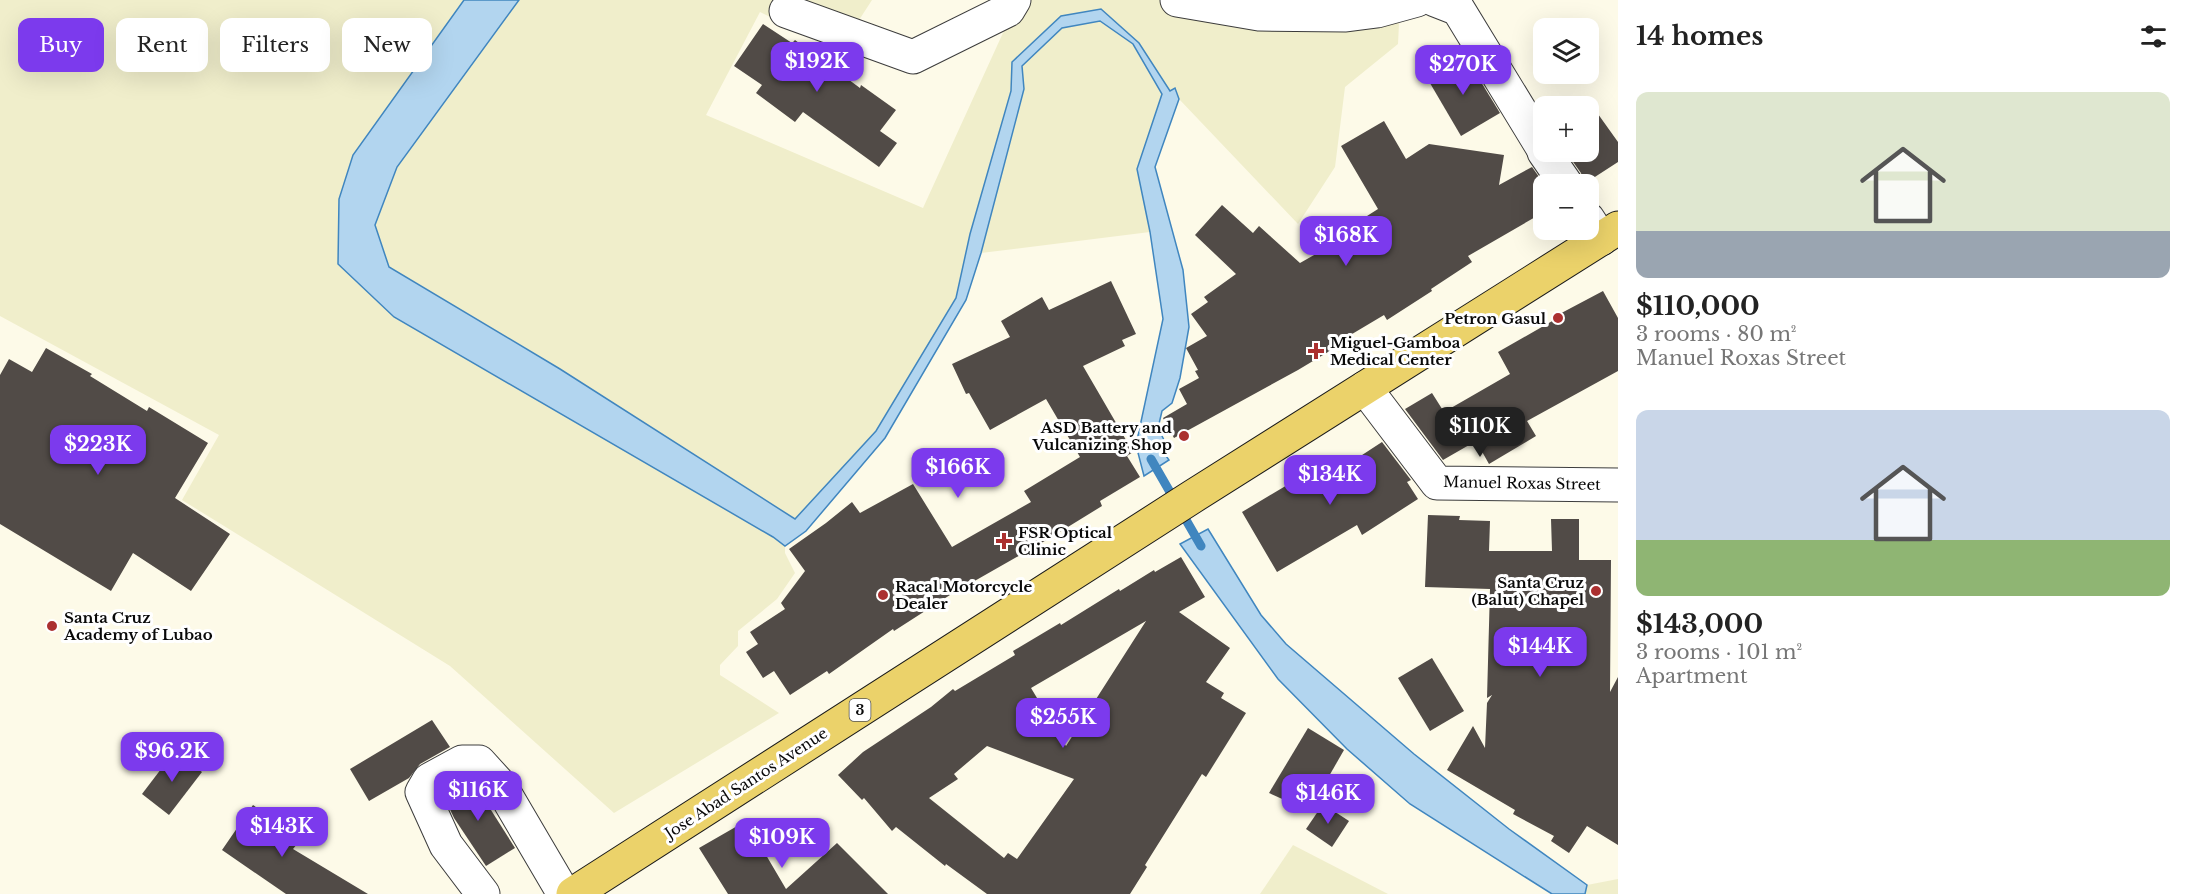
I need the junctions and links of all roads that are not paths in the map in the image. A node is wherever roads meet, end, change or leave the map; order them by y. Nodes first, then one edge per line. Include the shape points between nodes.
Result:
1 (1014, 0) edge
2 (1176, 0) edge
3 (1417, 0) edge
4 (1436, 0) edge
5 (786, 11) dead end
6 (1533, 133) edge
7 (1603, 229) edge
8 (1365, 388) junction
9 (1618, 485) edge
10 (483, 894) edge
11 (564, 894) edge
12 (573, 894) edge

1 - 5 street via 1008,10 913,57
2 - 3 street via 1259,14 1346,15
4 - 6 street via 1458,9
7 - 8 main road, Jose Abad Santos Avenue / 3
8 - 9 street, Manuel Roxas Street via 1437,483
8 - 12 main road, Jose Abad Santos Avenue / 3
10 - 11 street via 446,846 422,792 429,780 462,762 479,762 500,785

